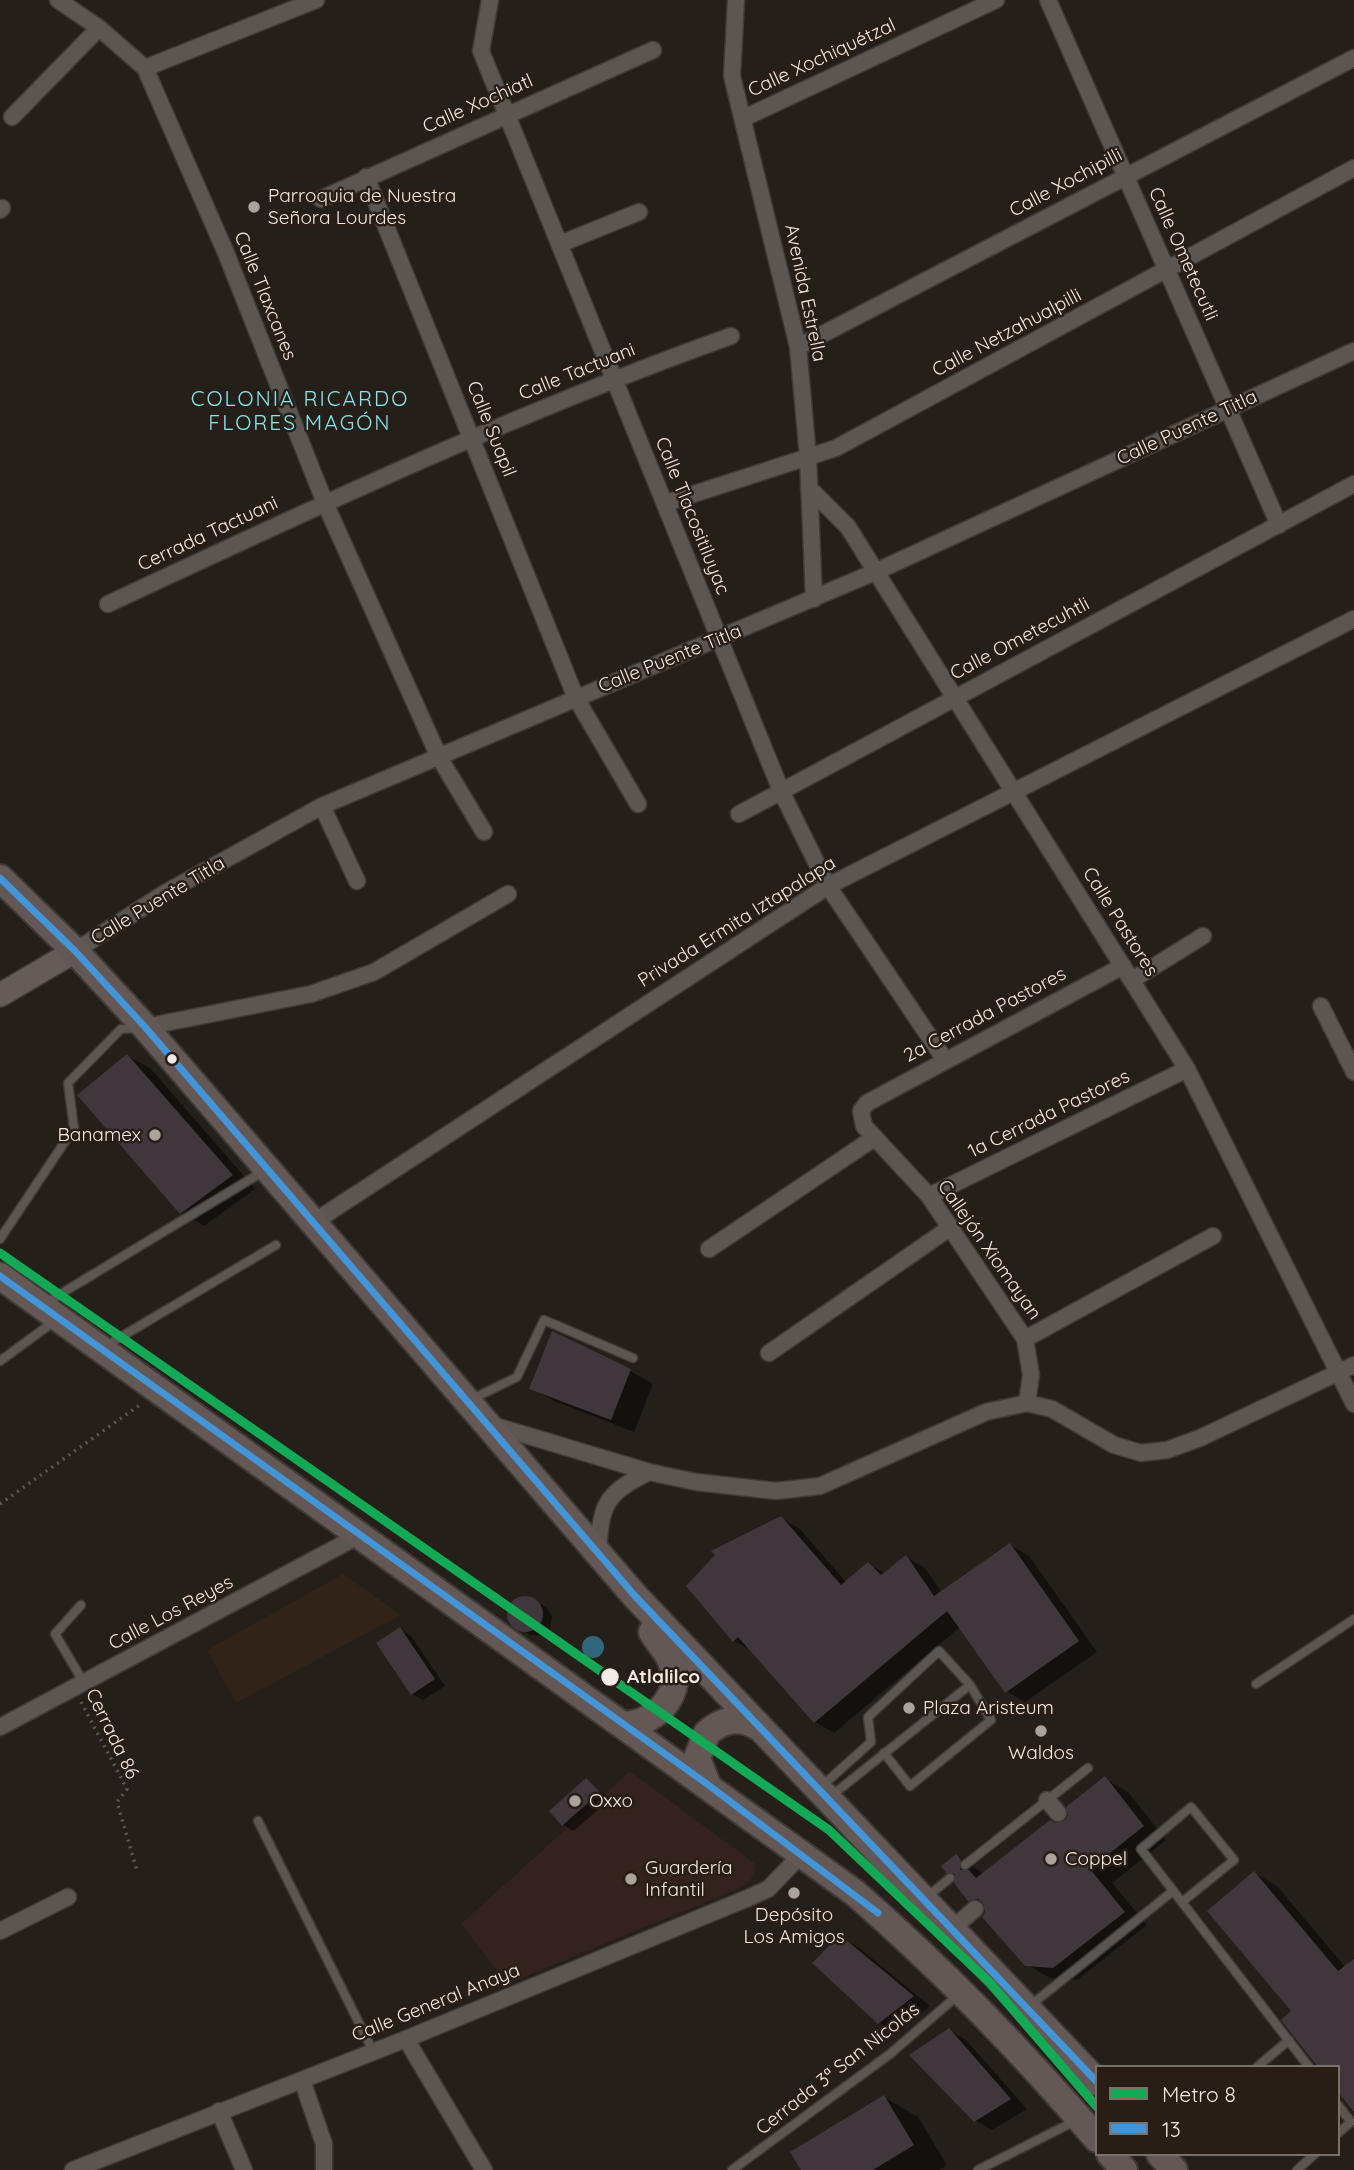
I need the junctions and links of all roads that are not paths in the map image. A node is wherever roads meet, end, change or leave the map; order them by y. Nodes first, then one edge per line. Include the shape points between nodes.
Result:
1 (58, 0) edge
2 (316, 0) edge
3 (490, 0) edge
4 (736, 0) edge
5 (996, 0) edge
6 (1048, 0) edge
7 (99, 28) junction
8 (653, 50) dead end
9 (1354, 58) edge
10 (145, 68) junction
11 (506, 114) junction
12 (12, 117) dead end
13 (744, 118) junction
14 (1354, 168) edge
15 (1126, 175) junction
16 (366, 177) junction
17 (321, 199) dead end
18 (639, 212) dead end
19 (560, 244) junction
20 (1168, 271) junction
21 (731, 336) dead end
22 (798, 347) junction
23 (1354, 351) edge
24 (613, 378) junction
25 (1228, 409) junction
26 (472, 438) junction
27 (808, 457) junction
28 (1354, 484) edge
29 (809, 488) junction
30 (325, 503) junction
31 (666, 503) junction
32 (1279, 525) junction
33 (875, 572) junction
34 (814, 599) junction
35 (108, 604) dead end
36 (1354, 619) edge
37 (718, 640) junction
38 (956, 696) junction
39 (576, 698) junction
40 (439, 757) junction
41 (782, 793) junction
42 (1013, 793) junction
43 (638, 804) dead end
44 (322, 806) junction
45 (739, 814) dead end
46 (484, 832) dead end
47 (0, 878) edge
48 (357, 881) dead end
49 (828, 886) junction
50 (509, 894) dead end
51 (1203, 936) dead end
52 (75, 951) junction
53 (1128, 973) junction
54 (0, 995) edge
55 (1321, 1006) dead end
56 (145, 1027) junction
57 (945, 1060) junction
58 (1187, 1069) junction
59 (1354, 1072) edge
60 (867, 1103) joint
61 (874, 1138) junction
62 (266, 1169) junction
63 (929, 1196) junction
64 (314, 1222) junction
65 (951, 1227) junction
66 (1213, 1236) dead end
67 (0, 1239) edge
68 (276, 1245) dead end
69 (709, 1249) dead end
70 (0, 1276) edge
71 (50, 1312) junction
72 (1025, 1339) junction
73 (101, 1349) junction
74 (769, 1353) dead end
75 (633, 1358) dead end
76 (0, 1361) edge
77 (1354, 1365) edge
78 (1339, 1373) junction
79 (468, 1401) junction
80 (1027, 1403) junction
81 (1354, 1404) edge
82 (487, 1423) junction
83 (649, 1472) junction
84 (360, 1535) junction
85 (598, 1553) junction
86 (635, 1596) junction
87 (81, 1605) dead end
88 (1354, 1619) edge
89 (1256, 1684) dead end
90 (970, 1685) junction
91 (79, 1686) junction
92 (625, 1725) junction
93 (0, 1727) edge
94 (758, 1727) junction
95 (884, 1753) junction
96 (1088, 1768) dead end
97 (707, 1784) junction
98 (823, 1794) junction
99 (1047, 1800) junction
100 (1058, 1813) dead end
101 (258, 1821) dead end
102 (802, 1854) junction
103 (965, 1864) dead end
104 (950, 1878) dead end
105 (1173, 1891) junction
106 (68, 1897) dead end
107 (924, 1899) junction
108 (1182, 1902) junction
109 (975, 1909) dead end
110 (952, 1929) junction
111 (0, 1931) edge
112 (962, 1991) junction
113 (1028, 2008) junction
114 (406, 2039) junction
115 (1289, 2040) junction
116 (373, 2051) junction
117 (1259, 2065) edge
118 (1308, 2065) edge
119 (302, 2080) junction
120 (1095, 2080) edge
121 (1340, 2108) edge
122 (219, 2111) junction
123 (1088, 2129) edge
124 (1340, 2131) edge
125 (1112, 2156) edge
126 (1163, 2156) edge
127 (1313, 2156) edge
128 (73, 2170) edge
129 (244, 2170) edge
130 (324, 2170) edge
131 (484, 2170) edge
132 (732, 2170) edge
133 (978, 2170) edge
134 (1124, 2170) edge
135 (1174, 2170) edge
136 (1297, 2170) edge

1 - 7 street, Calle Tlaxcanes
2 - 10 street
3 - 11 street, Calle Tlacositiluyac via 481,51
4 - 13 street, Avenida Estrella via 732,76
5 - 13 street, Calle Xochiquétzal
6 - 15 street, Calle Ometecutli
7 - 10 street, Calle Tlaxcanes
7 - 12 street
8 - 11 street, Calle Xochiatl
9 - 15 street, Calle Xochipilli
10 - 30 street, Calle Tlaxcanes via 226,253
11 - 16 street, Calle Xochiatl
11 - 19 street, Calle Tlacositiluyac
13 - 22 street, Avenida Estrella
14 - 20 street, Calle Netzahualpilli
15 - 20 street, Calle Ometecutli
15 - 22 street, Calle Xochipilli
16 - 17 street, Calle Xochiatl
16 - 26 street, Calle Suapil
18 - 19 street
19 - 24 street, Calle Tlacositiluyac
20 - 25 street, Calle Ometecutli
20 - 27 street, Calle Netzahualpilli via 836,448
21 - 24 street, Calle Tactuani
22 - 27 street, Avenida Estrella
23 - 25 street, Calle Puente Titla
24 - 26 street, Calle Tactuani
24 - 31 street, Calle Tlacositiluyac
25 - 32 street, Calle Ometecutli
25 - 33 street, Calle Puente Titla
26 - 30 street, Calle Tactuani
26 - 39 street, Calle Suapil
27 - 29 street, Avenida Estrella
27 - 31 street, Calle Netzahualpilli
28 - 32 street, Calle Ometecuhtli
29 - 33 street, Calle Pastores via 848,527
29 - 34 street, Avenida Estrella
30 - 35 street, Cerrada Tactuani
30 - 40 street, Calle Tlaxcanes
31 - 37 street, Calle Tlacositiluyac
32 - 38 street, Calle Ometecuhtli
33 - 34 street, Calle Puente Titla
33 - 38 street, Calle Pastores
34 - 37 street, Calle Puente Titla
36 - 42 street, Privada Ermita Iztapalapa
37 - 39 street, Calle Puente Titla
37 - 41 street, Calle Tlacositiluyac
38 - 41 street, Calle Ometecuhtli
38 - 42 street, Calle Pastores
39 - 40 street, Calle Puente Titla
39 - 43 street, Calle Suapil
40 - 44 street, Calle Puente Titla
40 - 46 street, Calle Tlaxcanes
41 - 45 street, Calle Ometecuhtli
41 - 49 street, Calle Tlacositiluyac
42 - 49 street, Privada Ermita Iztapalapa
42 - 53 street, Calle Pastores
44 - 48 street
44 - 52 street, Calle Puente Titla via 165,893
47 - 52 main road
49 - 57 street, Calle Tlacositiluyac
49 - 64 street, Privada Ermita Iztapalapa
50 - 56 street via 374,972 311,994
51 - 53 street, 2a Cerrada Pastores
52 - 54 street, Calle Puente Titla
52 - 56 main road
53 - 57 street, 2a Cerrada Pastores
53 - 58 street, Calle Pastores
55 - 59 street
56 - 62 main road
56 - 67 lane via 121,1029 68,1083 74,1128
57 - 60 street, 2a Cerrada Pastores
58 - 63 street, 1a Cerrada Pastores
58 - 78 street, Calle Pastores
60 - 61 street, Callejón Xiomayan via 861,1111 864,1126
61 - 63 street, Callejón Xiomayan
61 - 69 street
62 - 64 main road
62 - 71 lane
63 - 65 street, Callejón Xiomayan
64 - 79 main road
65 - 72 street, Callejón Xiomayan
65 - 74 street
66 - 72 street
68 - 73 lane
70 - 71 main road
71 - 73 main road
71 - 76 lane
72 - 80 street, Callejón Xiomayan via 1031,1375
73 - 84 main road
75 - 79 lane via 544,1320 517,1377
77 - 78 street
78 - 80 street via 1167,1451 1141,1452 1114,1445 1052,1409
78 - 81 street, Calle Pastores
79 - 82 main road
80 - 83 street via 986,1412 820,1486 776,1491
82 - 83 street
82 - 85 main road
83 - 85 street via 619,1488 605,1504
84 - 91 street, Calle Los Reyes
84 - 92 main road
85 - 86 main road
86 - 92 main road via 670,1659 674,1681 661,1710 645,1721
86 - 94 main road
87 - 91 lane via 55,1633
88 - 89 lane
90 - 95 lane
90 - 95 lane via 991,1720 910,1786
90 - 98 lane via 939,1651 868,1717 871,1742
91 - 93 street, Calle Los Reyes
92 - 97 main road
94 - 97 main road via 731,1720 707,1733 697,1758
94 - 98 main road
95 - 98 lane
96 - 99 lane
97 - 102 main road
98 - 107 main road
99 - 100 street
99 - 103 lane
101 - 116 lane
102 - 112 main road via 865,1902
102 - 114 street, Calle General Anaya via 768,1889
104 - 107 lane
105 - 108 lane
105 - 108 lane via 1141,1849 1191,1807 1234,1860
105 - 113 lane
106 - 111 street
107 - 110 main road
108 - 115 lane
109 - 110 street
110 - 113 main road
112 - 123 main road
112 - 132 lane, Cerrada 3ª San Nicolás via 890,2054
113 - 120 main road
114 - 116 street, Calle General Anaya
114 - 131 street
115 - 117 lane
115 - 118 lane
116 - 119 street, Calle General Anaya
119 - 122 street, Calle General Anaya
119 - 130 street via 324,2144
121 - 124 lane via 1351,2122
122 - 128 street, Calle General Anaya
122 - 129 street
123 - 133 lane
125 - 134 main road
126 - 135 main road
127 - 136 lane

